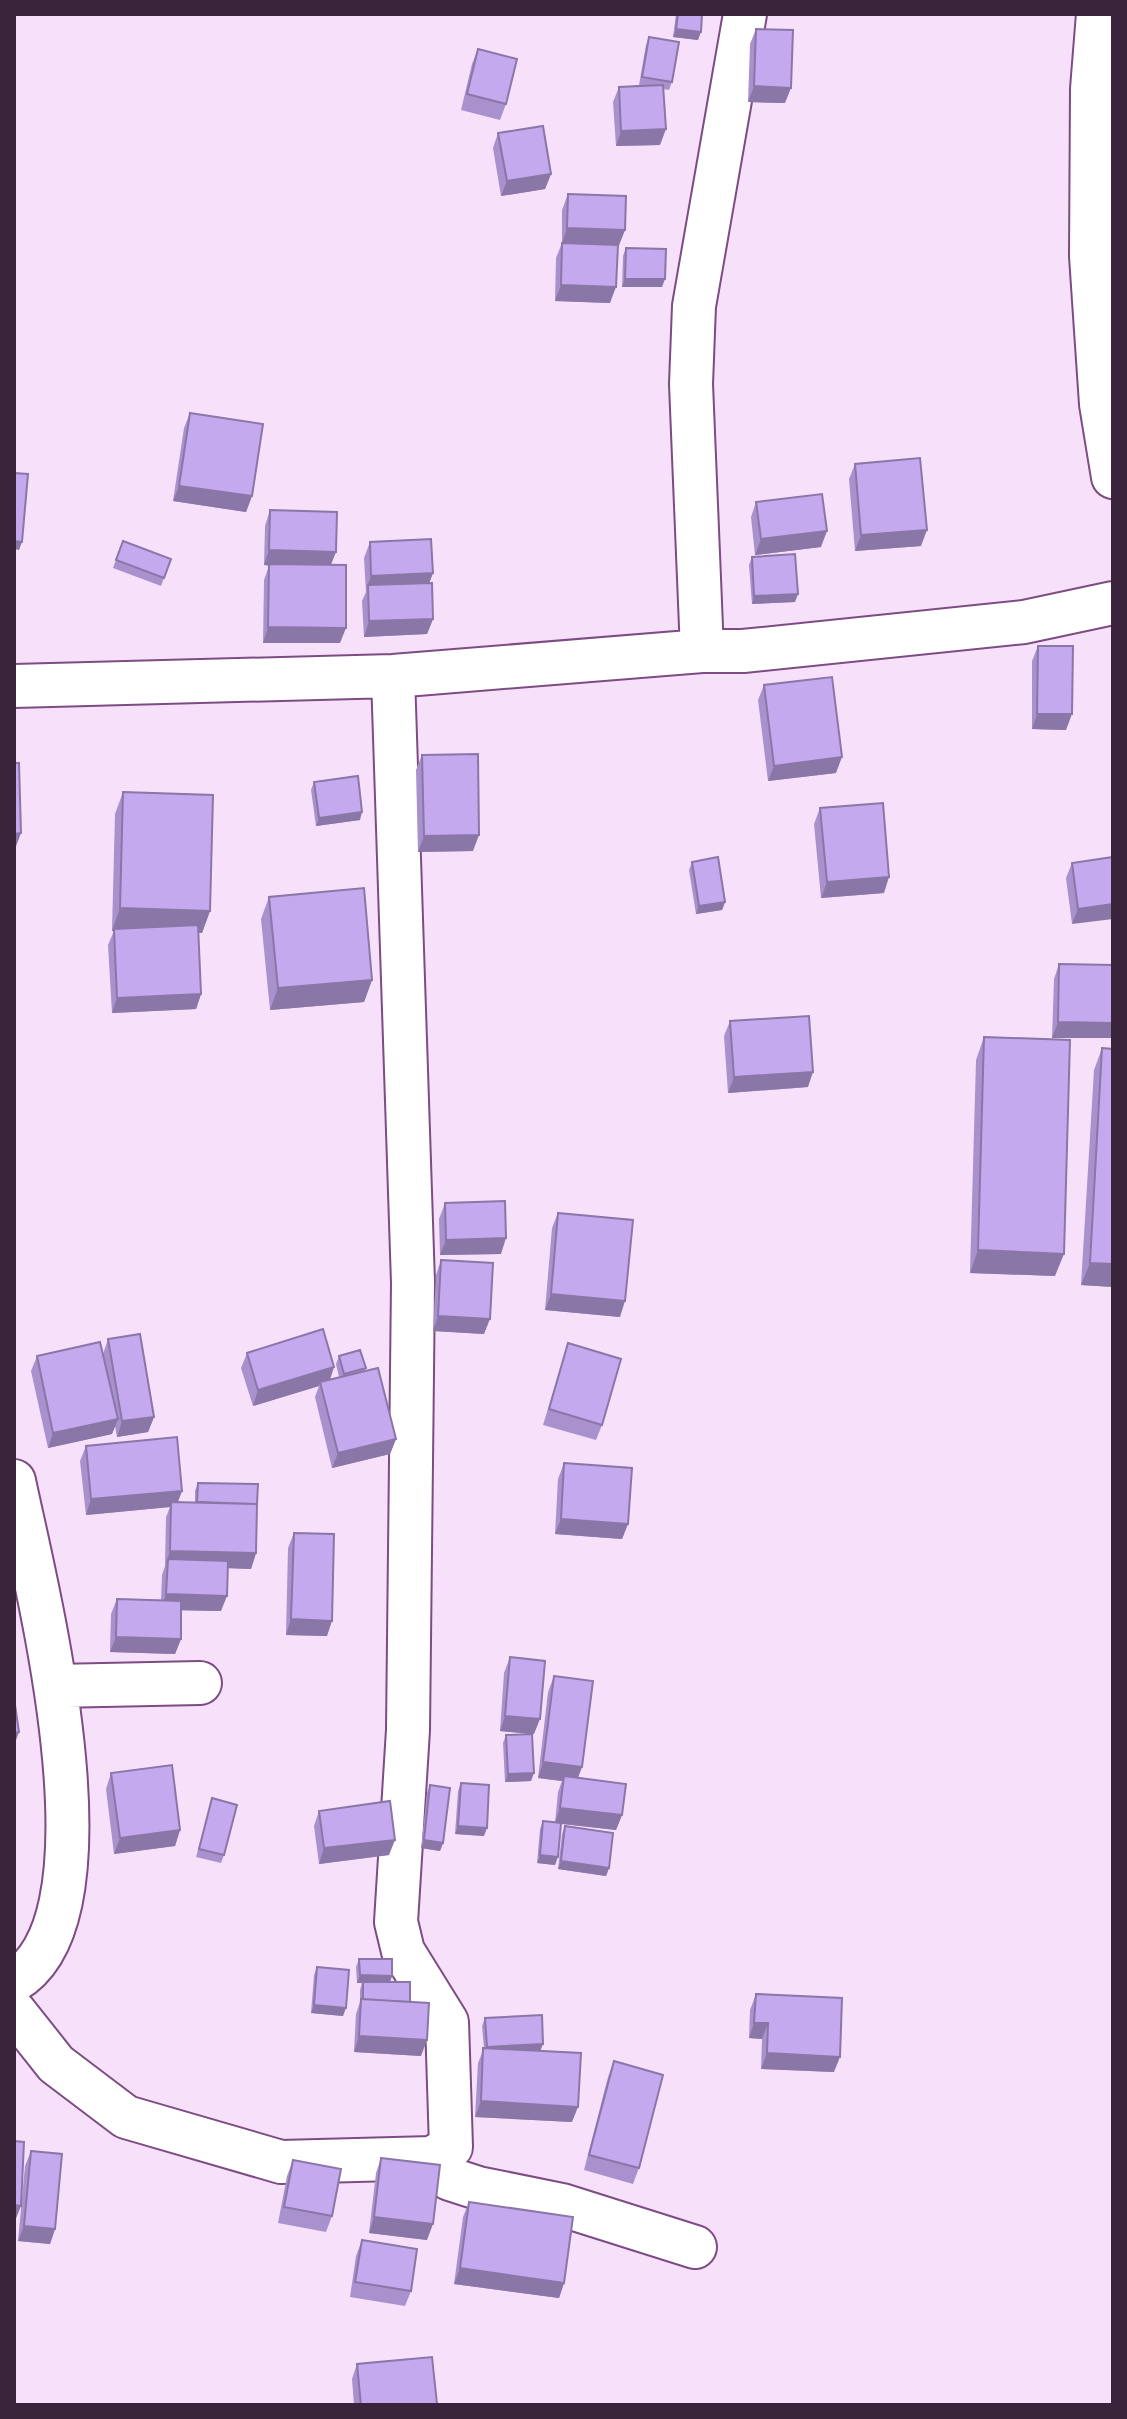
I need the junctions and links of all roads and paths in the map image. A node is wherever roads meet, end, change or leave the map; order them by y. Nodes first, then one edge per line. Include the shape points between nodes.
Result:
1 (745, 14) edge
2 (1098, 14) edge
3 (1113, 477) edge
4 (1113, 603) edge
5 (702, 651) junction
6 (393, 676) junction
7 (14, 686) edge
8 (14, 1481) edge
9 (200, 1683) dead end
10 (55, 1686) junction
11 (14, 1981) edge
12 (14, 2011) edge
13 (432, 2158) junction
14 (695, 2247) dead end

1 - 5 street via 694,306 691,384
2 - 3 street via 1091,256 1101,404
4 - 5 street via 1024,622
5 - 6 street
6 - 7 street
6 - 13 street via 413,1283 408,1730 396,1922 403,1951 449,2031 452,2141 447,2151
8 - 10 street
9 - 10 street
10 - 11 street via 66,1772 62,1889 43,1952
12 - 13 street via 56,2064 126,2117 281,2162
13 - 14 street via 450,2179 562,2205

